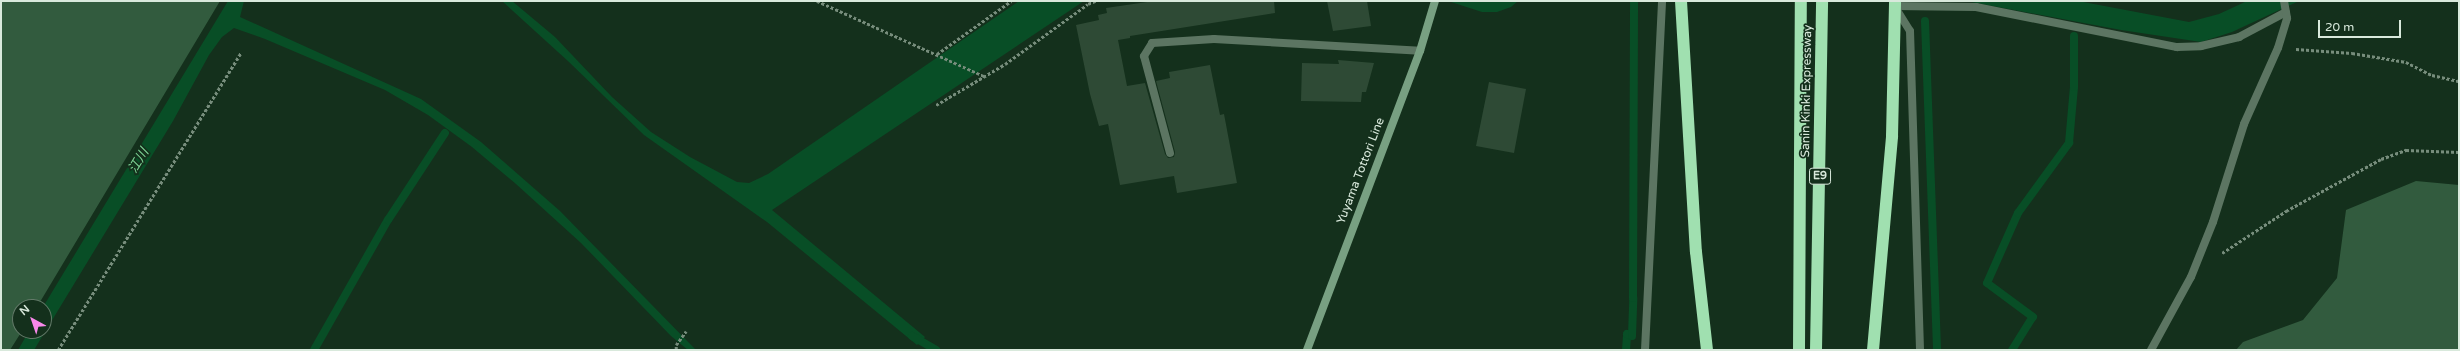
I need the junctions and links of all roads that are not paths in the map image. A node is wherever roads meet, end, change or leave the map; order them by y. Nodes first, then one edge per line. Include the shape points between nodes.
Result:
1 (1435, 1) edge
2 (1662, 1) edge
3 (1681, 1) edge
4 (1801, 1) edge
5 (1822, 1) edge
6 (2284, 1) edge
7 (1895, 4) edge
8 (2286, 12) junction
9 (1420, 51) junction
10 (1170, 153) dead end
11 (1307, 350) edge
12 (1645, 350) edge
13 (1707, 350) edge
14 (1799, 350) edge
15 (1816, 350) edge
16 (1873, 350) edge
17 (1920, 350) edge
18 (2151, 350) edge

1 - 9 main road, Yuyama Tottori Line
2 - 12 street
3 - 13 highway via 1696,252
4 - 14 highway, Sanin Kinki Expressway / E9
5 - 15 highway, Sanin Kinki Expressway / E9
6 - 8 street
7 - 8 street via 1976,7 2177,47 2201,46 2239,37
7 - 16 highway via 1892,136
7 - 17 street via 1910,31
8 - 18 street via 2287,18 2278,48 2244,124 2213,222 2191,277
9 - 10 street via 1214,39 1152,44 1144,56
9 - 11 main road, Yuyama Tottori Line

